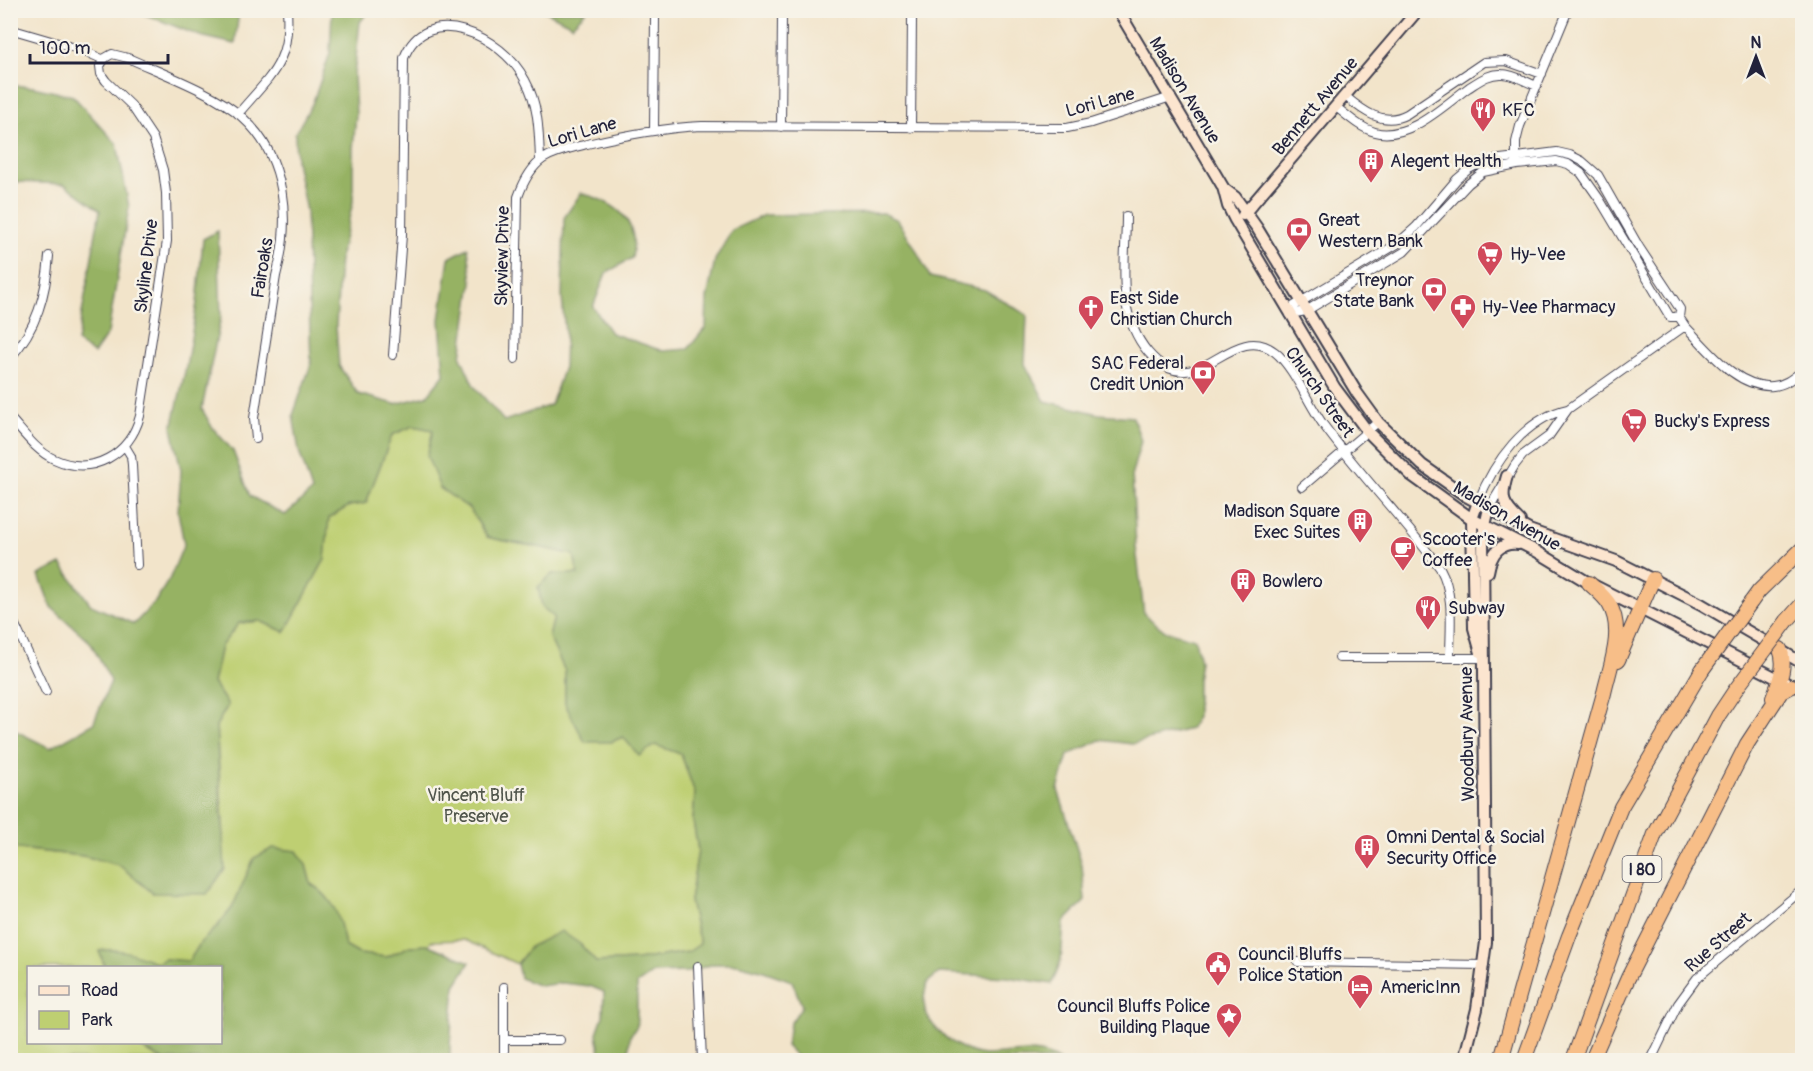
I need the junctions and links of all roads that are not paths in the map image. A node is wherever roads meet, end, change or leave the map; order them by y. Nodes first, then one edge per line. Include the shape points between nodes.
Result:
1 (287, 10) edge
2 (1118, 10) edge
3 (1418, 10) edge
4 (1568, 10) edge
5 (655, 15) dead end
6 (782, 15) dead end
7 (912, 17) dead end
8 (10, 28) edge
9 (104, 60) junction
10 (1542, 74) junction
11 (1537, 86) junction
12 (1345, 96) junction
13 (1171, 97) junction
14 (1336, 107) junction
15 (238, 114) junction
16 (781, 127) junction
17 (911, 128) junction
18 (654, 130) junction
19 (1516, 156) junction
20 (540, 161) junction
21 (1517, 165) junction
22 (1223, 187) junction
23 (1246, 212) junction
24 (1126, 216) dead end
25 (1235, 220) junction
26 (49, 256) dead end
27 (1304, 306) junction
28 (1290, 314) junction
29 (1679, 317) junction
30 (1685, 326) junction
31 (393, 355) dead end
32 (10, 358) edge
33 (515, 359) dead end
34 (1803, 372) edge
35 (1568, 409) junction
36 (10, 418) edge
37 (1378, 422) junction
38 (1368, 432) junction
39 (256, 439) dead end
40 (125, 446) junction
41 (1344, 452) junction
42 (1507, 476) junction
43 (1302, 487) dead end
44 (1478, 502) junction
45 (1489, 508) junction
46 (1472, 519) junction
47 (1484, 525) junction
48 (1529, 530) junction
49 (1522, 544) junction
50 (1803, 549) edge
51 (137, 565) dead end
52 (1653, 579) junction
53 (1589, 583) junction
54 (1485, 590) junction
55 (1803, 604) edge
56 (1641, 608) junction
57 (10, 614) edge
58 (1780, 649) junction
59 (1450, 657) junction
60 (1339, 658) dead end
61 (1483, 658) junction
62 (1803, 663) edge
63 (1792, 684) edge
64 (45, 692) dead end
65 (1604, 693) junction
66 (1803, 890) edge
67 (1298, 962) dead end
68 (1484, 965) junction
69 (698, 966) dead end
70 (504, 987) dead end
71 (504, 1040) junction
72 (560, 1040) dead end
73 (504, 1060) edge
74 (702, 1060) edge
75 (1464, 1060) edge
76 (1501, 1060) edge
77 (1524, 1060) edge
78 (1573, 1060) edge
79 (1592, 1060) edge
80 (1651, 1060) edge

1 - 15 street via 288,39 283,56
2 - 13 main road, Madison Avenue
3 - 12 main road, Bennett Avenue
4 - 10 street
5 - 18 street
6 - 16 street
7 - 17 street
8 - 9 street
9 - 15 street via 112,54 128,58 217,99
9 - 40 street, Skyline Drive via 101,74 139,114 153,138 163,170 167,210 167,241 140,416
10 - 11 street
10 - 12 street via 1506,61 1484,62 1395,119 1367,113
11 - 14 street via 1509,75 1489,76 1414,126 1391,134 1366,129
11 - 19 street via 1517,136
12 - 14 main road, Bennett Avenue
13 - 17 street, Lori Lane via 1067,128
13 - 22 main road, Madison Avenue
14 - 23 main road, Bennett Avenue
15 - 39 street, Fairoaks via 270,154 283,201 282,254 254,418
16 - 17 street, Lori Lane
16 - 18 street, Lori Lane
18 - 20 street, Lori Lane via 577,147
19 - 21 street
19 - 27 street via 1469,169 1397,244
19 - 29 street via 1557,152 1570,155 1598,175 1680,309
20 - 31 street, Lori Lane via 536,107 526,80 504,51 479,33 453,22 432,24 414,35 404,58 402,235
20 - 33 street, Skyview Drive via 524,181 517,203
21 - 27 street via 1476,176 1404,252
21 - 29 street via 1556,161 1581,173 1670,316
22 - 23 main road, Madison Avenue
22 - 25 main road, Madison Avenue
23 - 25 main road, Bennett Avenue
23 - 27 main road, Madison Avenue
24 - 41 street, Church Street via 1128,313 1138,337 1156,361 1186,371 1241,346 1269,348 1284,362
25 - 28 main road, Madison Avenue
26 - 32 street via 37,316
27 - 28 street
27 - 37 main road, Madison Avenue
28 - 38 main road, Madison Avenue via 1335,388
29 - 30 street
30 - 34 street via 1743,380 1772,386
30 - 35 street
35 - 42 street via 1549,436 1523,455
35 - 44 street via 1551,413 1517,440 1495,467
36 - 40 street via 45,454 66,463 81,465 105,460
37 - 38 street
37 - 44 main road, Madison Avenue via 1422,465
38 - 41 street
38 - 46 main road, Madison Avenue via 1411,475
40 - 51 street via 132,465
41 - 43 street
41 - 59 street, Church Street via 1444,576 1450,598
42 - 45 street
42 - 48 main road via 1504,501
44 - 45 main road, Madison Avenue
44 - 46 main road, Woodbury Avenue
45 - 47 main road, Woodbury Avenue
45 - 48 main road, Madison Avenue
46 - 47 main road, Madison Avenue
46 - 61 main road, Woodbury Avenue via 1474,628
47 - 49 main road, Madison Avenue
47 - 54 main road, Woodbury Avenue
48 - 52 main road, Madison Avenue via 1616,561
49 - 53 main road, Madison Avenue
49 - 54 main road via 1506,544 1495,551
50 - 77 highway, I 80, bridge via 1759,591 1702,670 1621,807
52 - 56 highway
52 - 58 main road, Madison Avenue
53 - 56 main road, Madison Avenue
53 - 65 highway via 1608,603 1615,622 1616,639
54 - 61 main road, Woodbury Avenue
55 - 78 highway, I 80, bridge via 1718,716 1655,834
56 - 63 main road, Madison Avenue
56 - 65 highway
57 - 64 street
58 - 62 main road, Madison Avenue
58 - 63 highway
59 - 60 street
59 - 61 street
61 - 68 main road, Woodbury Avenue
63 - 79 highway via 1781,692 1747,744 1628,978
65 - 76 highway
66 - 80 street, Rue Street via 1696,978 1678,1004
67 - 68 street
68 - 75 main road, Woodbury Avenue
69 - 74 street
70 - 71 street
71 - 72 street
71 - 73 street

